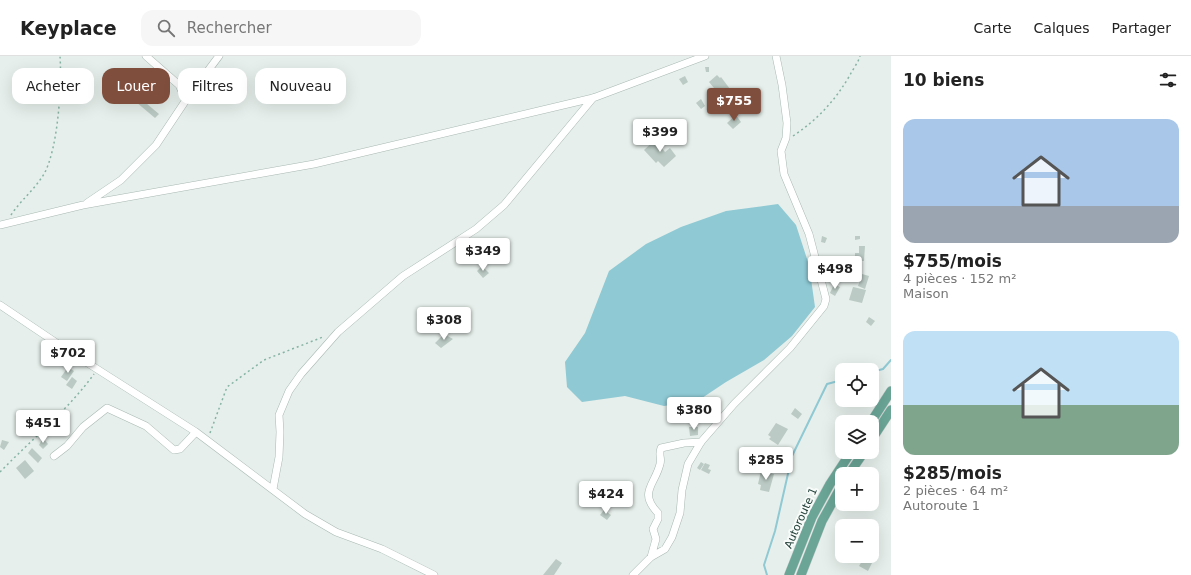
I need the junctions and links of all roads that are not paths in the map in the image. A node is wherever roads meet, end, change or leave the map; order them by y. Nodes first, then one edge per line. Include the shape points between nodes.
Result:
1 (146, 56) edge
2 (219, 56) edge
3 (705, 56) edge
4 (776, 56) edge
5 (210, 68) edge
6 (178, 84) edge
7 (593, 98) junction
8 (183, 104) edge
9 (83, 205) junction
10 (2, 225) edge
11 (0, 305) edge
12 (891, 391) edge
13 (891, 410) edge
14 (876, 415) edge
15 (879, 428) edge
16 (196, 432) junction
17 (701, 442) junction
18 (54, 456) dead end
19 (846, 459) edge
20 (273, 489) junction
21 (835, 498) edge
22 (651, 557) junction
23 (434, 575) edge
24 (633, 575) edge
25 (789, 575) edge
26 (801, 575) edge

1 - 6 street
2 - 5 street
3 - 7 street
4 - 17 street via 788,123 781,151 784,174 809,234 826,299 824,306 790,348 734,404
7 - 9 street via 314,164
7 - 20 street via 504,205 476,229 403,276 338,332 301,374 289,391 279,415 279,457
8 - 9 street via 156,145 121,180
9 - 10 street
11 - 16 street
12 - 14 main road
13 - 15 main road
16 - 18 street via 180,449 174,450 146,426 107,408 83,427 67,446
16 - 20 street
17 - 22 street via 688,464 680,513 672,538 665,549
17 - 22 street via 661,448 660,464 647,496 658,513 653,529 656,539
19 - 25 main road, Autoroute 1 via 812,517
20 - 23 street via 305,514 336,532 382,549
21 - 26 main road, Autoroute 1 via 822,521
22 - 24 street

